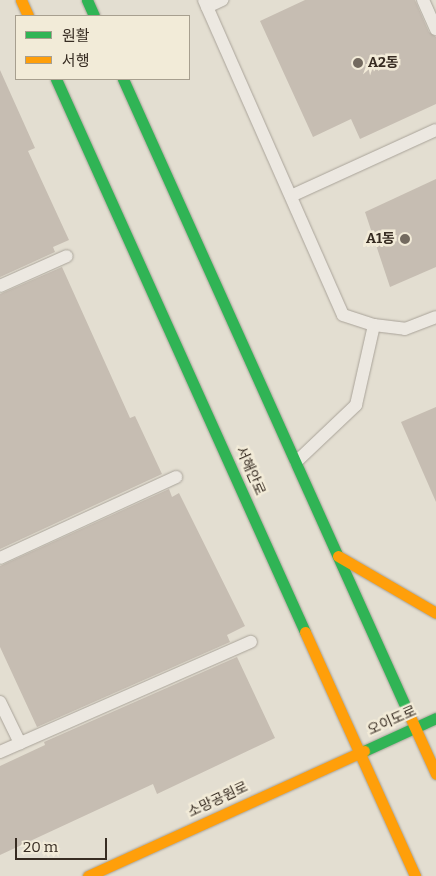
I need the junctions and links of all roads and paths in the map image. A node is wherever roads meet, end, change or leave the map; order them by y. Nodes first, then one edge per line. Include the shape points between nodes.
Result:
1 (21, 0) edge
2 (87, 0) edge
3 (222, 0) edge
4 (423, 0) edge
5 (206, 3) edge
6 (28, 15) edge
7 (94, 15) edge
8 (436, 29) edge
9 (56, 80) edge
10 (122, 80) edge
11 (436, 130) edge
12 (291, 196) junction
13 (67, 256) dead end
14 (0, 286) edge
15 (436, 317) edge
16 (374, 325) junction
17 (296, 462) junction
18 (176, 477) dead end
19 (338, 556) junction
20 (0, 558) edge
21 (436, 613) edge
22 (251, 642) dead end
23 (0, 702) edge
24 (436, 718) edge
25 (415, 727) junction
26 (20, 743) junction
27 (0, 752) edge
28 (359, 752) junction
29 (436, 774) edge
30 (88, 876) edge
31 (415, 876) edge

1 - 6 main road
2 - 7 main road
3 - 5 lane
4 - 8 lane
5 - 12 lane
9 - 28 main road, 서해안로
10 - 17 main road
11 - 12 lane
12 - 16 lane via 343,315
13 - 14 lane
15 - 16 lane via 405,329
16 - 17 lane via 356,405
17 - 19 main road
18 - 20 lane
19 - 21 main road
19 - 25 main road
22 - 26 lane
23 - 26 lane
24 - 25 main road, 오이도로
25 - 28 main road, 오이도로
25 - 29 main road
26 - 27 lane
28 - 30 main road, 소망공원로
28 - 31 main road, 서해안로

